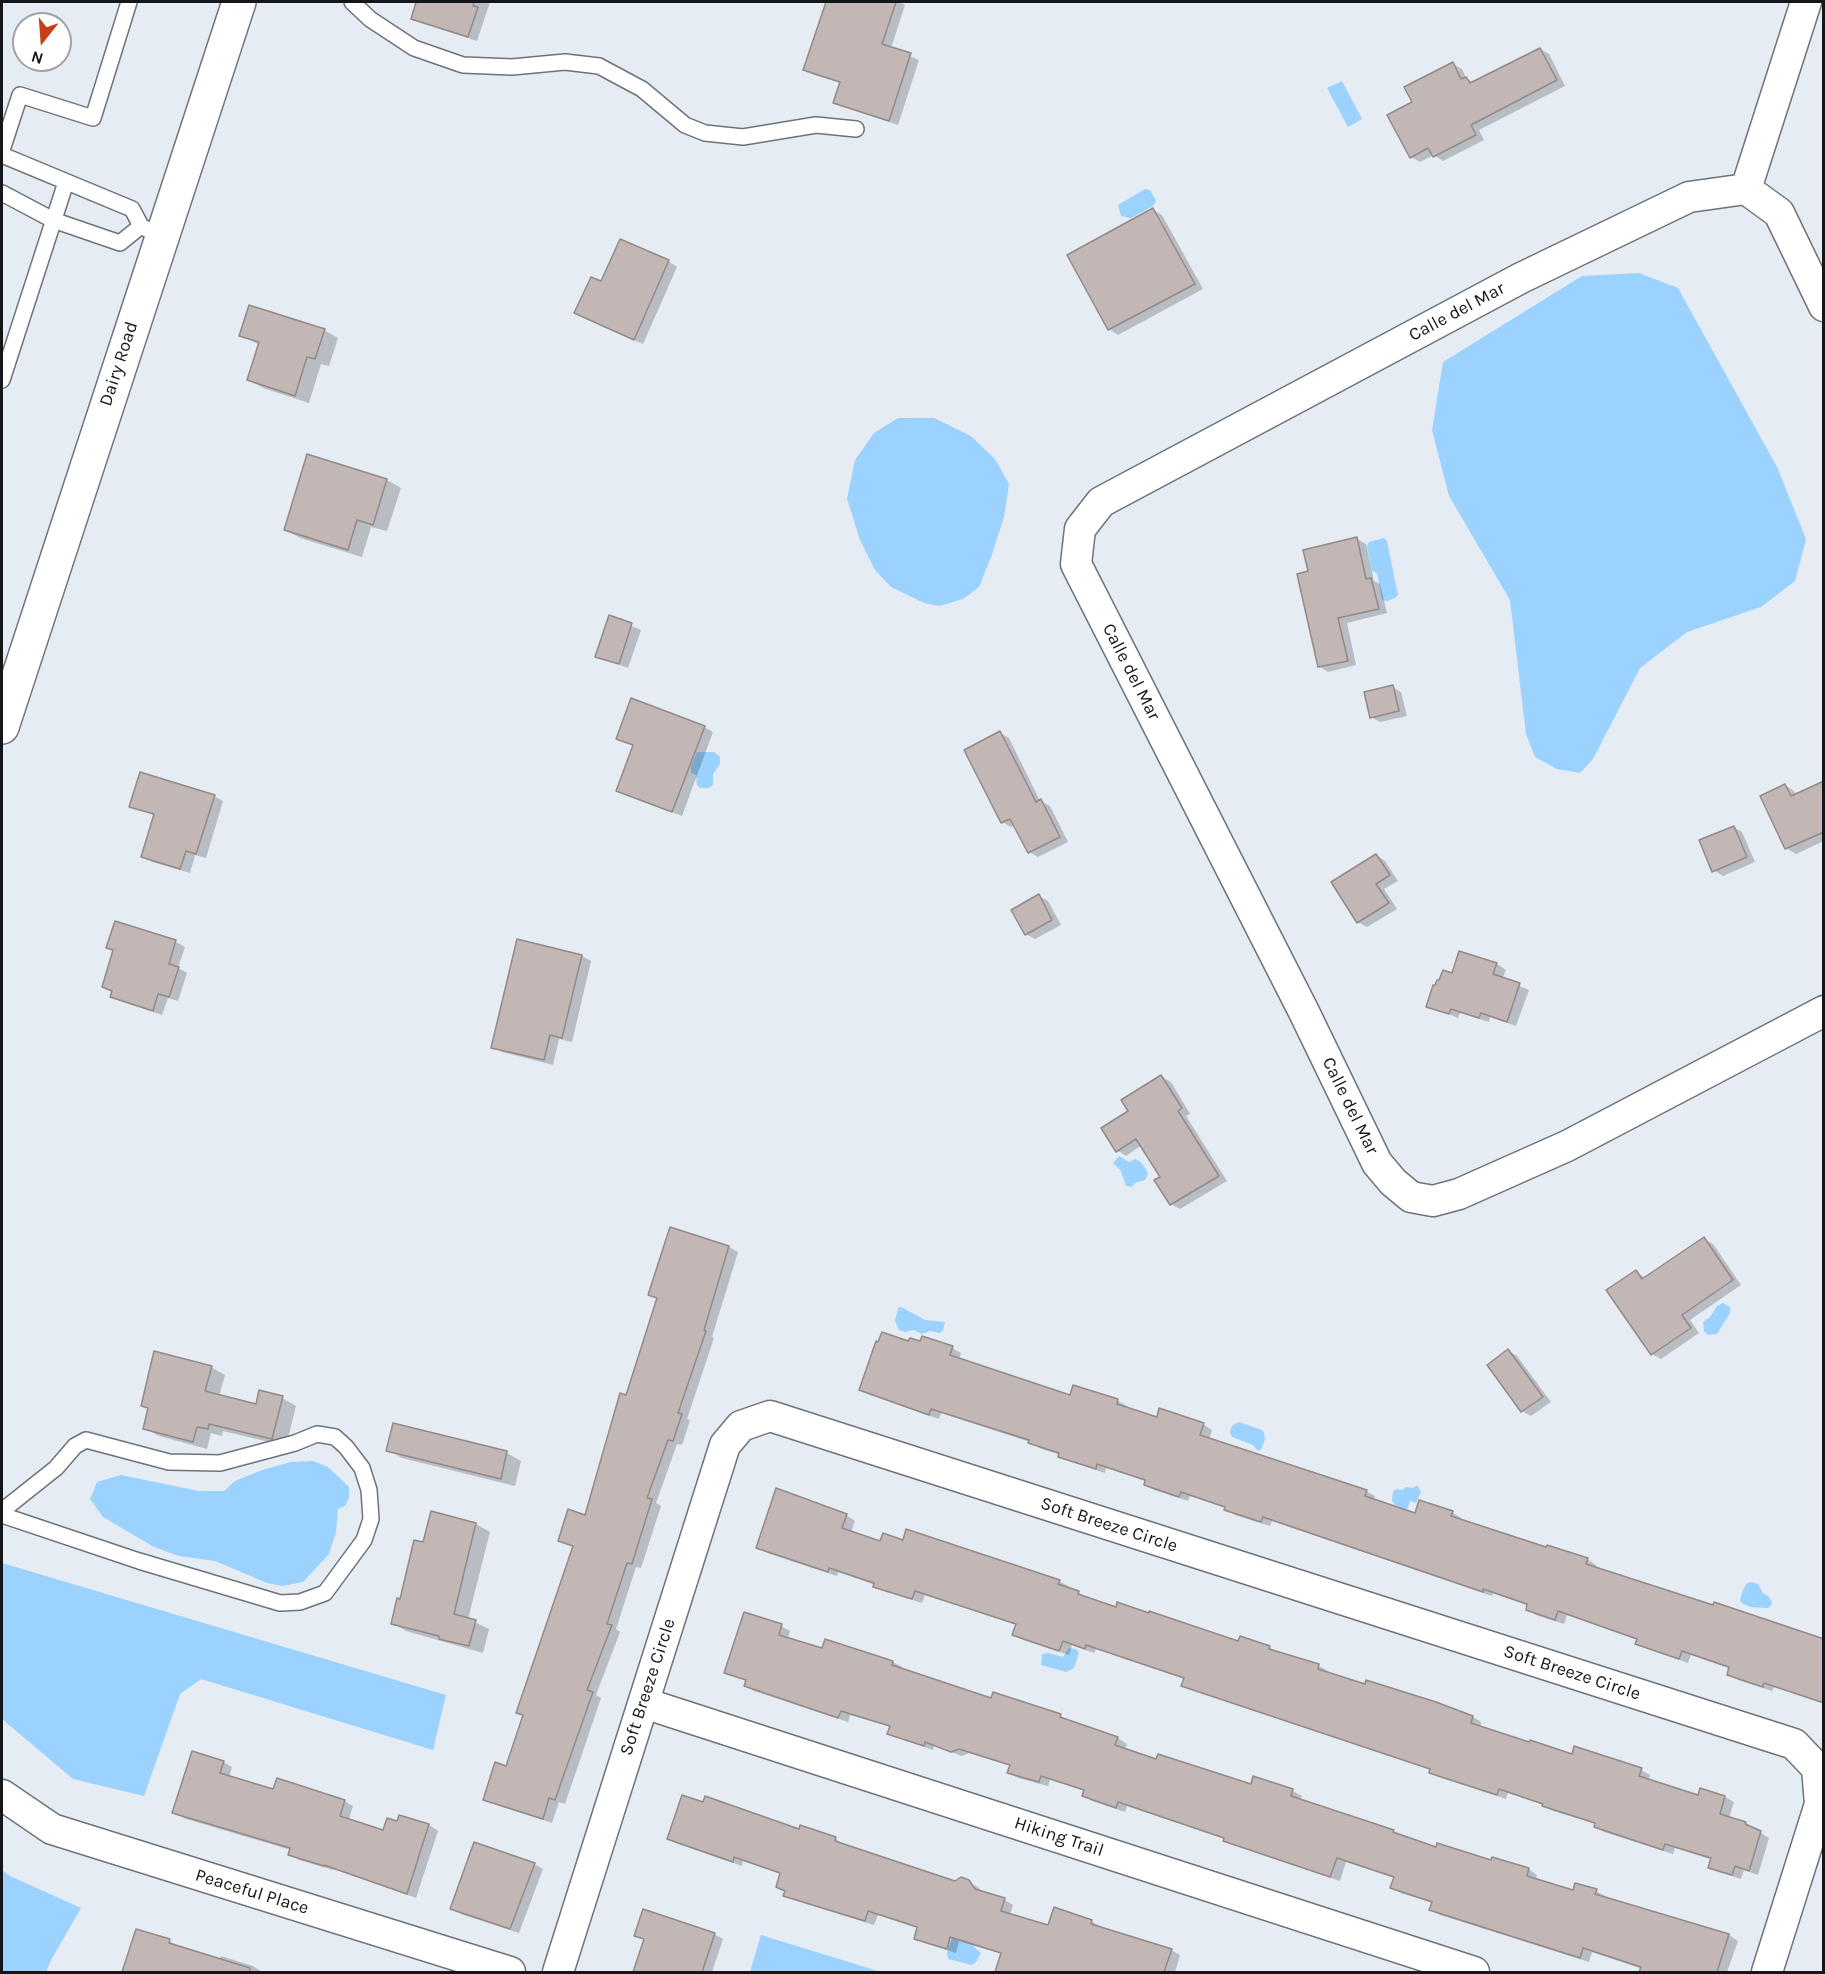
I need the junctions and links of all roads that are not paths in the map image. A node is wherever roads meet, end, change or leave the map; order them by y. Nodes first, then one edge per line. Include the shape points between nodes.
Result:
1 (129, 2) edge
2 (239, 2) edge
3 (352, 2) edge
4 (1806, 2) edge
5 (856, 129) dead end
6 (2, 150) edge
7 (2, 155) edge
8 (66, 182) junction
9 (1746, 189) junction
10 (2, 193) edge
11 (52, 220) junction
12 (151, 232) junction
13 (1824, 306) edge
14 (2, 380) edge
15 (2, 727) edge
16 (1824, 1011) edge
17 (2, 1513) edge
18 (644, 1702) junction
19 (2, 1795) edge
20 (510, 1972) edge
21 (558, 1972) edge
22 (1474, 1972) edge
23 (1767, 1972) edge

1 - 6 lane via 93,118 20,96
2 - 12 street, Dairy Road
3 - 5 lane via 414,48 462,65 512,67 565,62 599,66 642,89 685,125 705,133 742,136 816,125
4 - 9 street
7 - 8 lane
8 - 11 lane
8 - 12 lane via 132,209
9 - 13 street via 1779,213
9 - 16 street, Calle del Mar via 1689,197 1531,273 1101,502 1080,529 1076,564 1377,1163 1411,1197 1433,1201 1459,1194 1556,1150
10 - 11 lane
11 - 12 lane via 120,243
11 - 14 lane
12 - 15 street, Dairy Road
17 - 17 lane via 150,1565 280,1604 325,1593 364,1540 371,1519 369,1490 362,1468 335,1437 317,1434 220,1463 169,1462 86,1440
18 - 21 street, Soft Breeze Circle
18 - 22 street, Hiking Trail
18 - 23 street, Soft Breeze Circle via 725,1444 741,1426 770,1416 1794,1744 1817,1768 1820,1804
19 - 20 street, Peaceful Place via 52,1829

